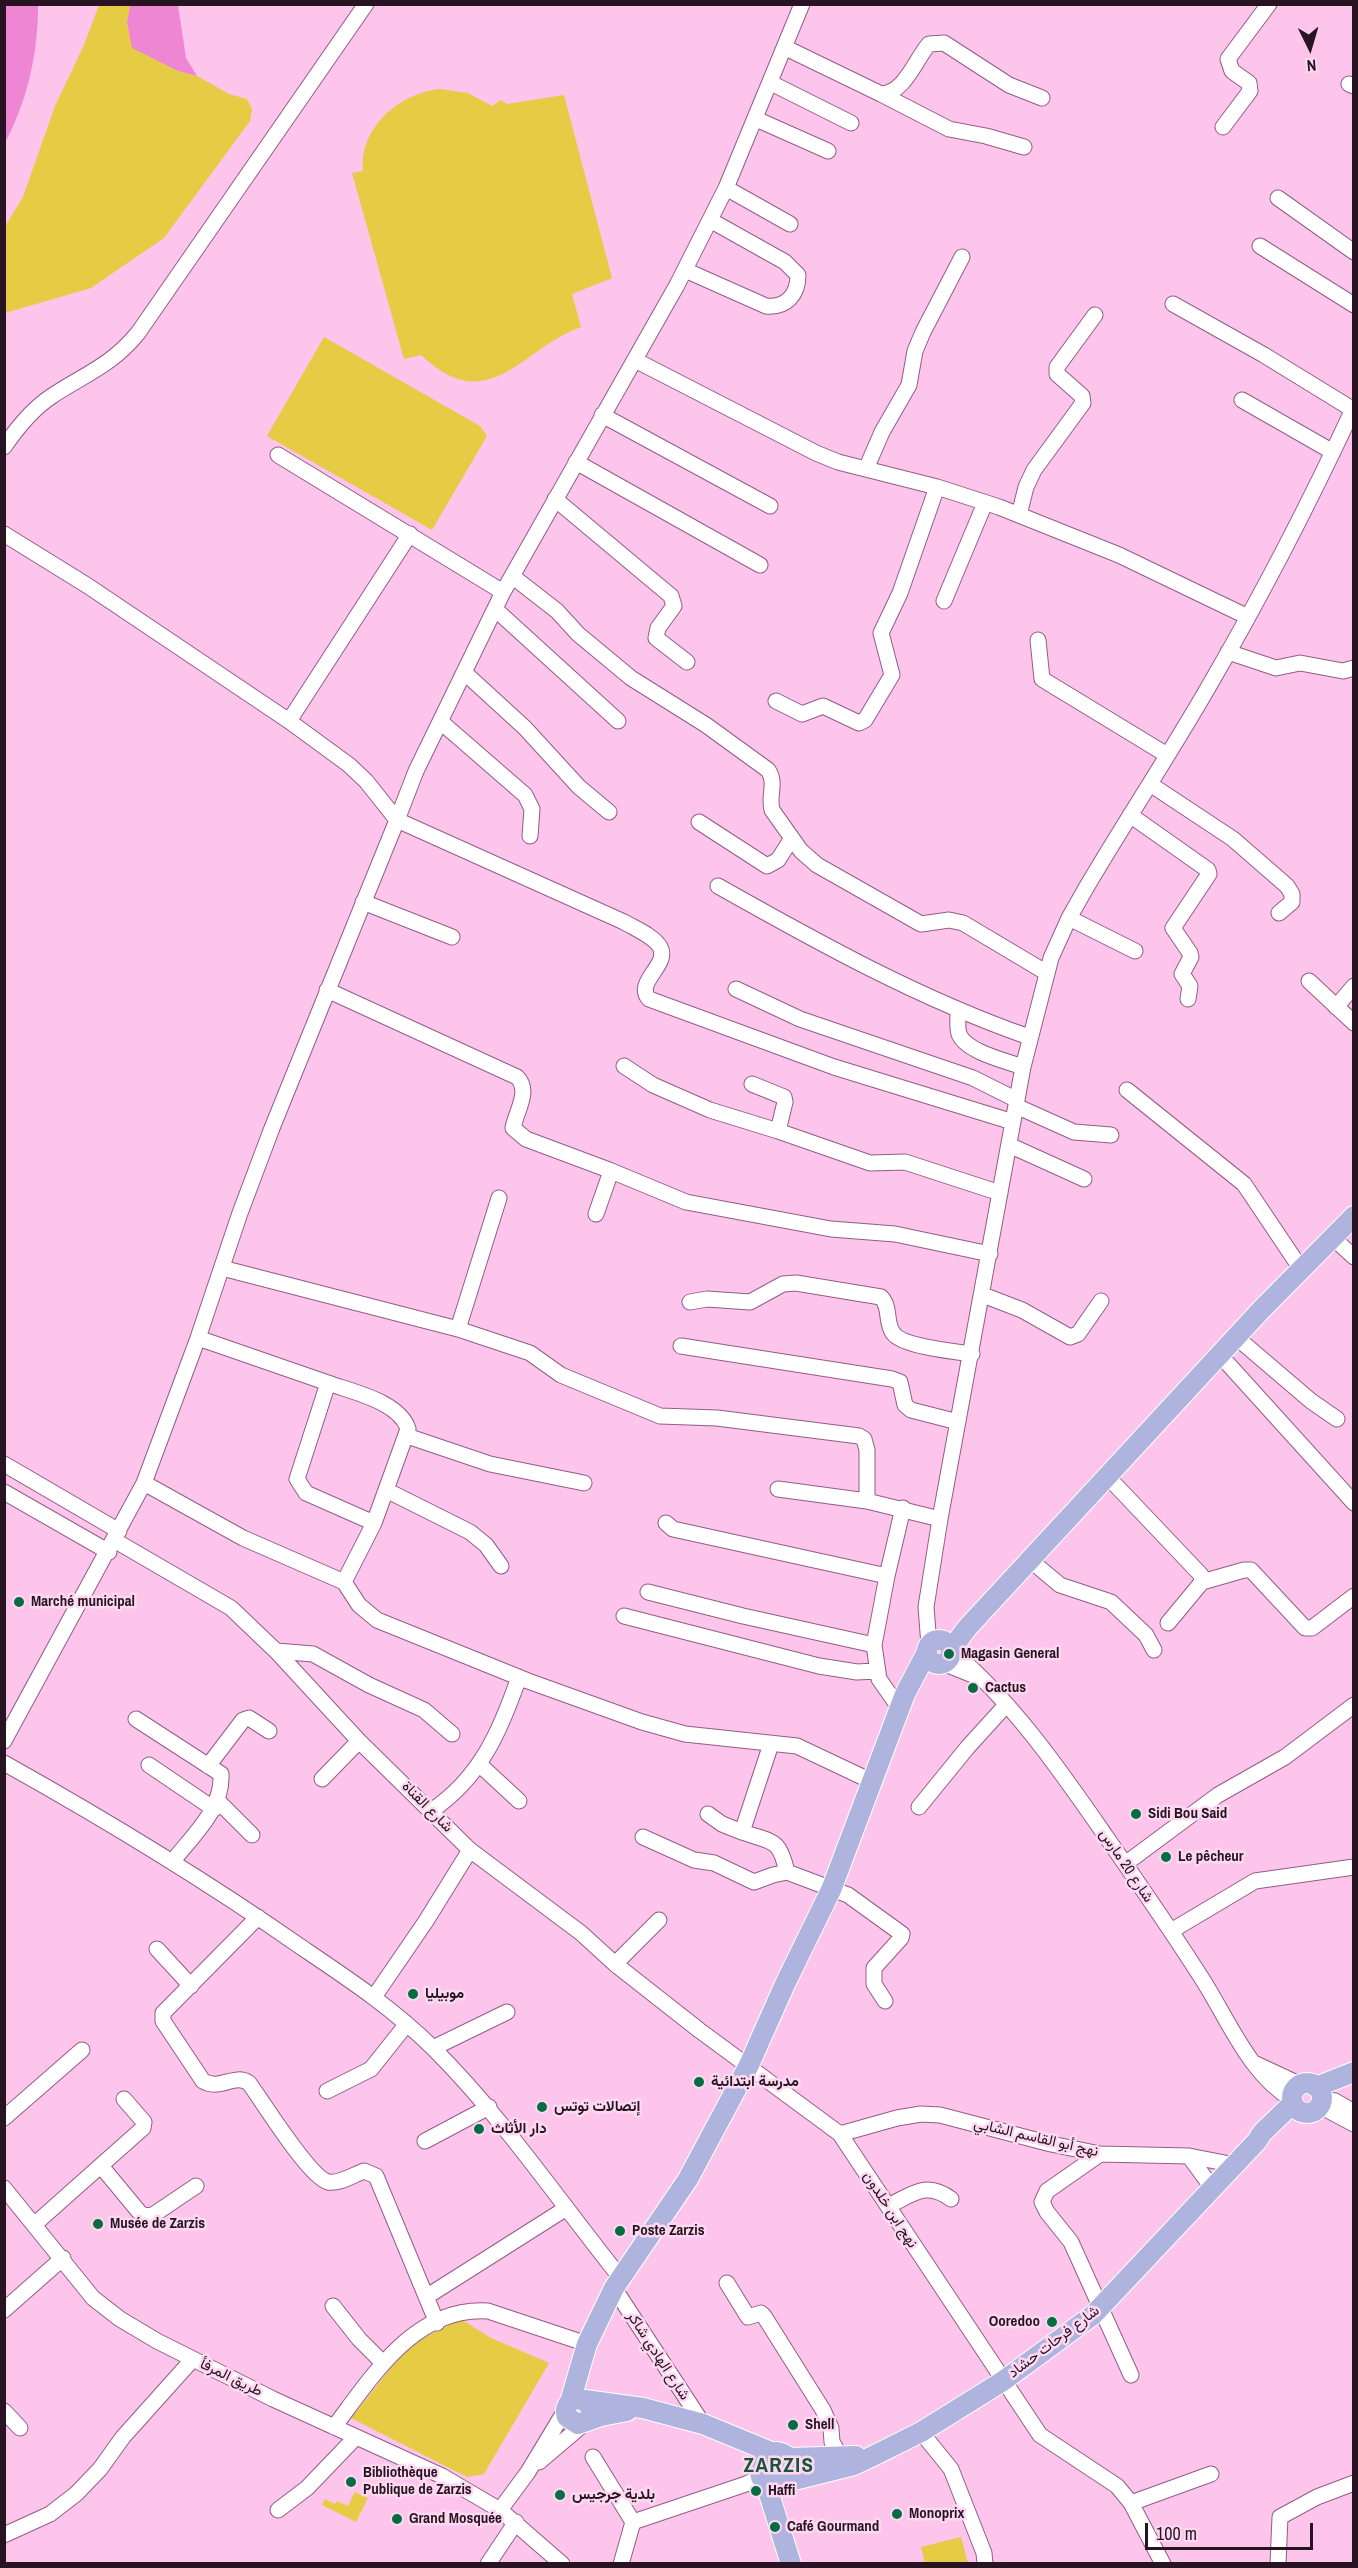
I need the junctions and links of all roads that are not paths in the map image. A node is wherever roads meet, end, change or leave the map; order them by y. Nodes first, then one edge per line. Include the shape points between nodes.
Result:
1 (366, 4) edge
2 (802, 4) edge
3 (1269, 4) edge
4 (786, 48) junction
5 (771, 83) junction
6 (881, 94) junction
7 (1042, 98) dead end
8 (756, 118) junction
9 (850, 123) dead end
10 (1223, 127) dead end
11 (1024, 147) dead end
12 (828, 151) dead end
13 (726, 188) junction
14 (1278, 198) dead end
15 (710, 220) junction
16 (790, 224) dead end
17 (1260, 246) dead end
18 (1353, 252) edge
19 (962, 257) dead end
20 (685, 270) junction
21 (1173, 304) dead end
22 (1353, 305) edge
23 (1095, 315) dead end
24 (635, 360) junction
25 (1242, 400) dead end
26 (1353, 408) edge
27 (602, 415) junction
28 (4, 447) edge
29 (1333, 452) junction
30 (278, 455) dead end
31 (576, 462) junction
32 (866, 469) junction
33 (937, 487) junction
34 (555, 499) junction
35 (985, 503) junction
36 (770, 506) dead end
37 (1018, 515) junction
38 (4, 534) edge
39 (410, 534) junction
40 (760, 565) dead end
41 (512, 576) junction
42 (503, 592) junction
43 (944, 601) dead end
44 (495, 609) junction
45 (1248, 617) junction
46 (1038, 640) dead end
47 (1228, 652) junction
48 (687, 662) dead end
49 (1353, 668) edge
50 (465, 673) junction
51 (776, 701) dead end
52 (289, 721) junction
53 (618, 721) dead end
54 (441, 722) junction
55 (1167, 755) junction
56 (1150, 784) junction
57 (609, 812) dead end
58 (1130, 815) junction
59 (396, 820) junction
60 (699, 822) dead end
61 (530, 836) dead end
62 (792, 838) junction
63 (718, 886) dead end
64 (363, 902) junction
65 (1279, 913) dead end
66 (1069, 918) junction
67 (452, 937) dead end
68 (1135, 951) dead end
69 (1047, 973) junction
70 (1309, 981) dead end
71 (1353, 986) edge
72 (736, 989) dead end
73 (327, 990) junction
74 (1188, 999) dead end
75 (1336, 1007) junction
76 (958, 1010) junction
77 (1353, 1023) edge
78 (1029, 1037) junction
79 (624, 1066) dead end
80 (1023, 1067) junction
81 (752, 1084) dead end
82 (1127, 1090) dead end
83 (1016, 1103) junction
84 (1013, 1122) junction
85 (778, 1131) junction
86 (1111, 1135) dead end
87 (1009, 1145) junction
88 (609, 1170) junction
89 (1084, 1179) dead end
90 (1000, 1193) junction
91 (499, 1198) dead end
92 (596, 1214) dead end
93 (1353, 1216) edge
94 (1332, 1237) junction
95 (990, 1254) junction
96 (1353, 1257) edge
97 (222, 1268) junction
98 (1300, 1269) junction
99 (983, 1295) junction
100 (1101, 1300) dead end
101 (690, 1302) dead end
102 (458, 1329) junction
103 (1236, 1337) junction
104 (198, 1338) junction
105 (681, 1346) dead end
106 (972, 1354) junction
107 (1220, 1355) junction
108 (328, 1383) junction
109 (1337, 1419) dead end
110 (958, 1422) junction
111 (407, 1436) junction
112 (4, 1464) edge
113 (1107, 1476) junction
114 (144, 1483) junction
115 (584, 1483) dead end
116 (778, 1489) dead end
117 (386, 1490) junction
118 (4, 1492) edge
119 (867, 1501) junction
120 (1353, 1503) edge
121 (903, 1508) junction
122 (940, 1519) junction
123 (374, 1522) junction
124 (666, 1523) dead end
125 (114, 1541) junction
126 (1030, 1560) junction
127 (501, 1566) dead end
128 (887, 1576) junction
129 (344, 1582) junction
130 (1202, 1582) junction
131 (648, 1592) dead end
132 (1353, 1596) edge
133 (624, 1616) dead end
134 (1168, 1623) dead end
135 (873, 1645) junction
136 (276, 1650) junction
137 (1154, 1650) dead end
138 (940, 1652) junction
139 (876, 1671) junction
140 (519, 1677) junction
141 (1353, 1705) edge
142 (1006, 1706) junction
143 (901, 1707) junction
144 (136, 1719) dead end
145 (269, 1731) dead end
146 (452, 1734) dead end
147 (359, 1741) junction
148 (4, 1742) edge
149 (771, 1744) junction
150 (4, 1763) edge
151 (479, 1764) junction
152 (149, 1765) dead end
153 (208, 1766) junction
154 (322, 1779) dead end
155 (872, 1781) junction
156 (519, 1801) dead end
157 (216, 1805) junction
158 (919, 1807) dead end
159 (431, 1811) junction
160 (708, 1814) dead end
161 (742, 1832) junction
162 (252, 1835) dead end
163 (643, 1837) dead end
164 (470, 1850) junction
165 (173, 1861) junction
166 (1125, 1864) junction
167 (1353, 1868) edge
168 (787, 1872) junction
169 (831, 1890) junction
170 (258, 1917) junction
171 (658, 1920) dead end
172 (1170, 1931) junction
173 (157, 1949) dead end
174 (615, 1964) junction
175 (191, 1986) junction
176 (374, 1997) junction
177 (885, 2001) dead end
178 (507, 2012) dead end
179 (406, 2025) junction
180 (433, 2048) junction
181 (82, 2050) dead end
182 (749, 2065) junction
183 (1353, 2072) edge
184 (1353, 2083) edge
185 (327, 2091) dead end
186 (1308, 2098) junction
187 (124, 2099) dead end
188 (489, 2107) junction
189 (1353, 2112) edge
190 (4, 2118) edge
191 (1353, 2124) edge
192 (840, 2134) junction
193 (425, 2141) dead end
194 (1100, 2154) junction
195 (1189, 2156) junction
196 (1235, 2165) junction
197 (101, 2166) junction
198 (196, 2186) dead end
199 (4, 2188) edge
200 (1213, 2189) junction
201 (951, 2199) dead end
202 (888, 2206) junction
203 (565, 2209) junction
204 (35, 2224) junction
205 (63, 2258) junction
206 (617, 2282) junction
207 (727, 2283) dead end
208 (426, 2297) junction
209 (333, 2306) dead end
210 (1101, 2306) junction
211 (4, 2310) edge
212 (437, 2323) junction
213 (587, 2344) junction
214 (193, 2359) junction
215 (383, 2363) junction
216 (1131, 2375) dead end
217 (1003, 2381) junction
218 (575, 2402) junction
219 (643, 2408) junction
220 (4, 2411) edge
221 (587, 2421) junction
222 (334, 2427) junction
223 (709, 2427) junction
224 (20, 2428) dead end
225 (921, 2432) junction
226 (356, 2437) junction
227 (780, 2455) junction
228 (840, 2456) junction
229 (873, 2456) junction
230 (593, 2457) dead end
231 (528, 2472) junction
232 (1211, 2474) dead end
233 (762, 2476) junction
234 (787, 2482) junction
235 (1353, 2483) edge
236 (1131, 2503) junction
237 (278, 2510) dead end
238 (500, 2510) junction
239 (516, 2522) junction
240 (633, 2522) junction
241 (782, 2533) junction
242 (4, 2535) edge
243 (488, 2564) edge
244 (562, 2564) edge
245 (621, 2564) edge
246 (791, 2564) edge
247 (986, 2564) edge
248 (1163, 2564) edge
249 (1278, 2564) edge

1 - 28 street via 126,348 32,412
2 - 4 street
3 - 10 street via 1228,59 1232,71 1249,83 1250,92
4 - 5 street
4 - 6 street
5 - 8 street
5 - 9 street
6 - 7 street via 897,89 928,44 937,41 1009,85
6 - 11 street via 949,129
8 - 12 street
8 - 13 street
13 - 15 street
13 - 16 street
14 - 18 street
15 - 20 street
15 - 20 street via 794,269 798,284 786,303 766,306
17 - 22 street
19 - 32 street via 923,332 912,360 909,385
20 - 24 street
21 - 26 street
23 - 37 street via 1057,367 1057,374 1082,396 1083,403 1034,470
24 - 27 street
24 - 32 street via 816,453
25 - 29 street
26 - 29 street
27 - 31 street
27 - 36 street
29 - 45 street
30 - 39 street
31 - 34 street
31 - 40 street
32 - 33 street
33 - 35 street
33 - 51 street via 900,593 881,633 892,675 865,720 859,723 823,706 802,714
34 - 41 street
34 - 48 street via 671,596 674,606 658,628 656,638
35 - 37 street
35 - 43 street
37 - 45 street via 1119,555
38 - 52 street
39 - 42 street
39 - 52 street
41 - 42 street
41 - 62 street via 631,678 768,770 774,783 772,810
42 - 44 street
44 - 50 street
44 - 53 street
45 - 47 street
46 - 55 street via 1042,680
47 - 49 street via 1276,668 1300,663 1343,671
47 - 55 street
50 - 54 street
50 - 57 street
52 - 59 street via 349,765
54 - 59 street
54 - 61 street via 525,795 532,809
55 - 56 street
56 - 58 street
56 - 65 street via 1233,838 1287,886 1292,902
58 - 66 street
58 - 74 street via 1208,870 1173,928 1191,957 1182,974 1190,986
59 - 64 street
59 - 84 street via 614,917 654,940 660,946 661,957 646,985 649,999 834,1067
60 - 62 street via 767,866 778,860
62 - 69 street via 817,865 921,924 949,920 963,923
63 - 76 street via 801,933
64 - 67 street
64 - 73 street
66 - 68 street
66 - 69 street
69 - 78 street
70 - 75 street
71 - 75 street
72 - 83 street via 810,1022 973,1077
73 - 88 street via 517,1077 524,1091 513,1128 526,1139
73 - 97 street
75 - 77 street
76 - 78 street
76 - 80 street via 958,1031 966,1043
78 - 80 street
79 - 85 street via 688,1101
80 - 83 street
81 - 85 street via 784,1097
82 - 98 street via 1244,1184
83 - 84 street
83 - 86 street via 1074,1132
84 - 87 street
85 - 90 street via 870,1163 905,1162
87 - 89 street
87 - 90 street
88 - 92 street
88 - 95 street via 686,1202 831,1229 895,1234
90 - 95 street
91 - 102 street
93 - 94 main road
94 - 96 street
94 - 98 main road
95 - 99 street
97 - 102 street
97 - 104 street
98 - 103 main road
99 - 100 street via 1022,1310 1070,1336 1078,1334
99 - 106 street
101 - 106 street via 750,1302 783,1284 881,1297 891,1331 897,1338
102 - 119 street via 530,1353 561,1374 660,1416 717,1418 859,1436 867,1450
103 - 107 main road
103 - 109 street
104 - 108 street
104 - 114 street
105 - 110 street via 892,1379 900,1382 905,1405 911,1410
106 - 110 street
107 - 113 main road
107 - 120 street
108 - 111 street via 394,1408 406,1420
108 - 123 street via 297,1479 306,1492
110 - 122 street
111 - 115 street via 490,1464
111 - 117 street
112 - 125 street
113 - 126 main road
113 - 130 street via 1201,1575
114 - 125 street
114 - 129 street via 243,1538
116 - 119 street
117 - 123 street
117 - 127 street via 470,1532 486,1545
118 - 125 street
119 - 121 street
121 - 122 street
121 - 128 street
122 - 138 street via 926,1607
123 - 129 street
124 - 128 street via 673,1529
125 - 136 street, شارع القناة via 219,1599
125 - 148 street
126 - 137 street via 1060,1585 1111,1602 1146,1635
126 - 138 main road
128 - 135 street
129 - 140 street via 359,1605 377,1620
130 - 132 street via 1251,1570 1305,1628 1312,1628
130 - 134 street
131 - 135 street
133 - 139 street via 819,1666
135 - 139 street
136 - 146 street via 312,1654 424,1710
136 - 147 street, شارع القناة
138 - 142 street, شارع 20 مارس via 984,1681
138 - 143 main road via 908,1687
139 - 143 street via 884,1689
140 - 149 street via 685,1734
140 - 151 street via 505,1717
141 - 166 street via 1279,1762 1198,1808
142 - 158 street
142 - 166 street, شارع 20 مارس via 1076,1793
143 - 155 main road
144 - 153 street
145 - 153 street via 249,1718 243,1720
147 - 154 street
147 - 159 street, شارع القناة
149 - 155 street via 798,1746
149 - 161 street
150 - 165 street, شارع الهادي شاكر
151 - 156 street
151 - 159 street via 451,1798
152 - 157 street
153 - 157 street via 221,1774
155 - 169 main road
157 - 162 street
157 - 165 street
159 - 164 street, شارع القناة
160 - 161 street
161 - 168 street via 776,1843
163 - 168 street via 754,1882
164 - 174 street, شارع القناة via 581,1933
164 - 176 street
165 - 170 street, شارع الهادي شاكر
166 - 172 street, شارع 20 مارس
167 - 172 street via 1255,1881
168 - 169 street
169 - 177 street via 848,1895 902,1934 874,1968 874,1984
169 - 182 main road
170 - 175 street
170 - 176 street, شارع الهادي شاكر
171 - 174 street
172 - 186 street, شارع 20 مارس via 1272,2086
173 - 175 street
174 - 182 street, شارع القناة
175 - 208 street via 162,2017 198,2074 208,2084 239,2079 249,2083 301,2157 324,2180 337,2182 364,2171 376,2176
176 - 179 street, شارع الهادي شاكر
178 - 180 street
179 - 180 street, شارع الهادي شاكر
179 - 185 street via 371,2069
180 - 188 street, شارع الهادي شاكر
181 - 190 street
182 - 192 street, نهج ابن خلدون
182 - 206 main road via 688,2179
183 - 186 main road
184 - 186 main road
186 - 189 street via 1335,2101
186 - 191 street
186 - 196 main road, شارع فرحات حشاد via 1262,2133
187 - 197 street via 144,2122 143,2128
188 - 193 street
188 - 203 street, شارع الهادي شاكر
192 - 194 street, نهج أبو القاسم الشابي via 897,2118 940,2115
192 - 202 street, نهج ابن خلدون
194 - 195 street, نهج أبو القاسم الشابي
194 - 210 street via 1047,2192 1042,2202 1071,2242
195 - 196 street, نهج أبو القاسم الشابي
195 - 200 street
196 - 200 main road, شارع فرحات حشاد
197 - 198 street via 145,2216 153,2215
197 - 204 street
199 - 204 street, طريق المرفأ
200 - 210 main road, شارع فرحات حشاد
201 - 202 street via 939,2190 926,2188
202 - 217 street, نهج ابن خلدون
203 - 206 street, شارع الهادي شاكر
203 - 208 street
204 - 205 street, طريق المرفأ
205 - 211 street
205 - 214 street, طريق المرفأ via 93,2298 120,2319
206 - 213 main road
206 - 223 street, شارع الهادي شاكر
207 - 228 street via 748,2317 760,2313 764,2316 824,2410
208 - 212 street
209 - 215 street
210 - 216 street
210 - 217 main road, شارع فرحات حشاد
212 - 213 street via 477,2310 488,2311
212 - 215 street via 404,2340
213 - 218 main road via 579,2366
214 - 222 street, طريق المرفأ
214 - 242 street via 76,2494 50,2514
215 - 222 street
217 - 225 main road, شارع فرحات حشاد
217 - 236 street, نهج ابن خلدون via 1040,2435 1104,2475
218 - 219 main road
218 - 221 main road via 592,2411
218 - 231 street
219 - 221 main road
219 - 223 main road
220 - 224 street
221 - 231 street
222 - 226 street, طريق المرفأ
223 - 227 main road
223 - 233 main road
225 - 229 main road, شارع فرحات حشاد
225 - 247 street via 951,2469
226 - 237 street via 307,2488
226 - 238 street, طريق المرفأ via 442,2476
227 - 228 main road, شارع فرحات حشاد
227 - 233 main road via 760,2462
227 - 234 main road via 793,2470
228 - 229 main road, شارع فرحات حشاد
229 - 234 main road, شارع فرحات حشاد via 854,2465
230 - 240 street
231 - 238 street
232 - 236 street
233 - 234 main road via 774,2486
233 - 240 street
233 - 241 main road
234 - 241 main road
235 - 249 street via 1280,2517
236 - 248 street, نهج ابن خلدون
238 - 239 street, طريق المرفأ
239 - 243 street
239 - 244 street, طريق المرفأ
240 - 245 street
241 - 246 main road

